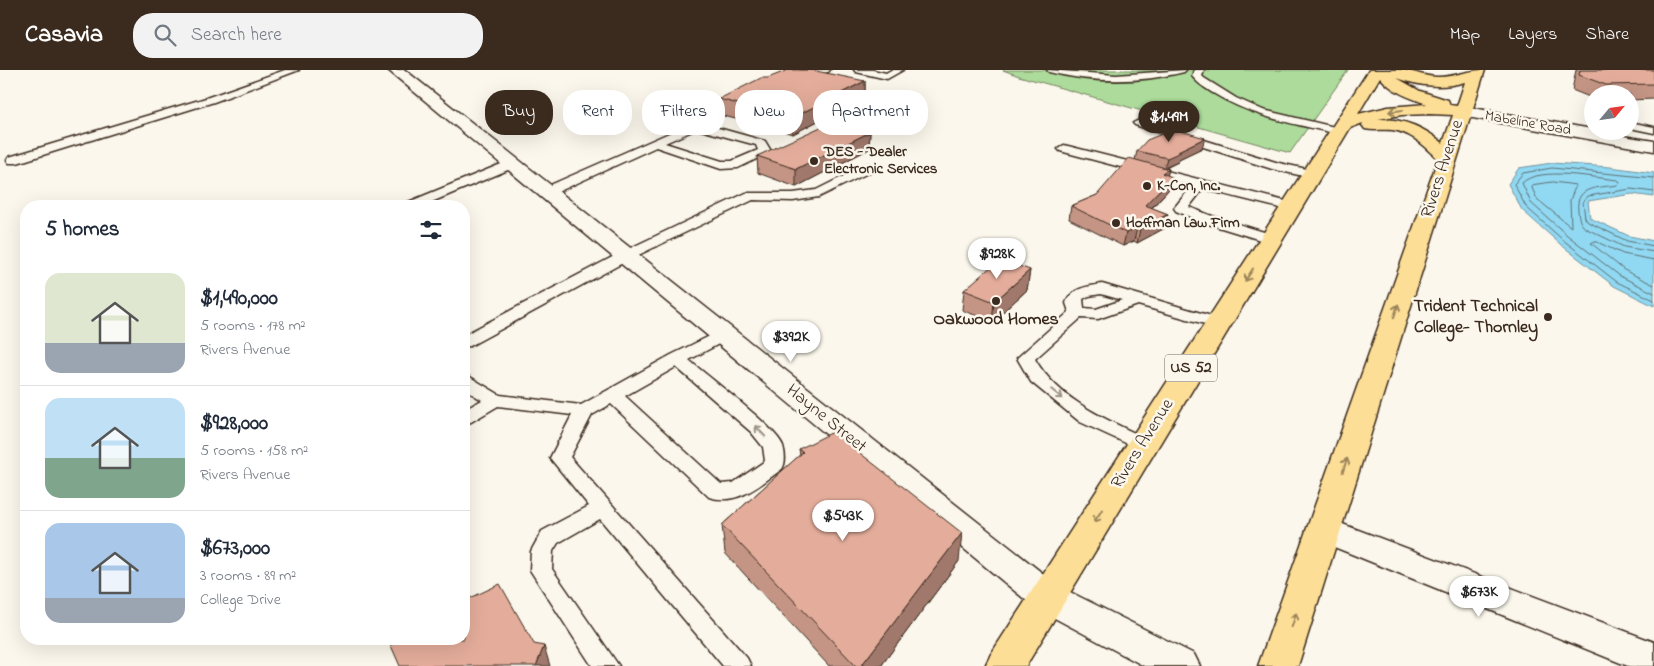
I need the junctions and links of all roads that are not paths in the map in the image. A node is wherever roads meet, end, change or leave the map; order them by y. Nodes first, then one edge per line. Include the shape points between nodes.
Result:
1 (294, 70) edge
2 (396, 70) edge
3 (825, 70) edge
4 (859, 70) edge
5 (898, 70) edge
6 (1052, 70) edge
7 (1181, 70) edge
8 (1199, 70) edge
9 (1377, 70) edge
10 (1382, 70) edge
11 (1389, 70) edge
12 (1476, 71) edge
13 (780, 82) edge
14 (1462, 111) junction
15 (1139, 123) dead end
16 (1639, 127) edge
17 (1341, 128) junction
18 (1654, 130) edge
19 (725, 133) edge
20 (674, 135) edge
21 (654, 144) junction
22 (1654, 146) edge
23 (1064, 150) dead end
24 (1447, 157) junction
25 (13, 160) dead end
26 (511, 164) junction
27 (868, 168) dead end
28 (1312, 174) junction
29 (1200, 184) junction
30 (546, 192) junction
31 (425, 200) edge
32 (1292, 207) junction
33 (1272, 239) junction
34 (625, 256) junction
35 (1136, 300) junction
36 (1076, 313) junction
37 (1219, 323) junction
38 (722, 335) junction
39 (470, 339) edge
40 (677, 360) junction
41 (470, 385) edge
42 (613, 395) junction
43 (495, 400) junction
44 (584, 411) junction
45 (470, 415) edge
46 (1142, 445) junction
47 (604, 508) junction
48 (1324, 528) junction
49 (1047, 597) junction
50 (1654, 659) edge
51 (606, 666) edge
52 (738, 666) edge
53 (1005, 666) edge
54 (1180, 666) edge
55 (1278, 666) edge

1 - 25 lane via 210,100
2 - 26 street, Hayne Street
3 - 13 lane via 806,72
4 - 5 lane via 882,76
6 - 7 lane via 1132,78
8 - 17 lane via 1197,76 1200,80 1245,107 1287,120
9 - 17 main road, Rivers Avenue / US 52
10 - 14 main road via 1393,83 1414,94
11 - 12 main road via 1432,81 1456,81
12 - 14 main road, Rivers Avenue
14 -> 17 main road via 1401,110 1373,114
14 - 22 street, Mabeline Road
14 - 24 main road, Rivers Avenue
15 - 28 lane via 1276,166
16 - 18 lane
17 - 24 main road via 1382,124 1409,129 1430,139
17 - 28 main road, Rivers Avenue / US 52
19 - 21 lane via 762,143 765,150 734,165
20 - 21 lane
21 - 30 lane
23 - 29 lane
48 -> 24 main road, Rivers Avenue
26 - 30 street, Hayne Street
26 - 31 lane
27 - 34 lane via 819,193 793,197 751,196
28 - 32 main road, Rivers Avenue / US 52
29 - 32 lane
29 - 33 lane via 1181,208
30 - 34 street, Hayne Street
32 - 33 main road, Rivers Avenue / US 52
33 -> 37 main road, Rivers Avenue / US 52
34 - 38 street, Hayne Street
34 - 39 lane
35 - 36 lane via 1098,314
35 - 36 lane via 1102,288 1093,289 1076,297
35 - 37 lane
36 -> 46 lane via 1026,358 1037,378 1087,418
37 - 46 main road, Rivers Avenue / US 52
38 - 40 lane
38 - 49 street, Hayne Street
40 - 42 lane
42 -> 40 lane via 716,492 738,490 775,464 773,446 758,428
41 - 43 lane
42 - 44 lane
43 - 44 lane
43 - 45 lane
44 - 47 lane via 560,458
46 -> 49 main road, Rivers Avenue / US 52
47 - 51 lane via 550,537 542,551 542,570
47 - 52 lane
48 - 50 street
55 -> 48 main road, Rivers Avenue
49 - 53 main road, Rivers Avenue / US 52
49 - 54 street, Hayne Street

